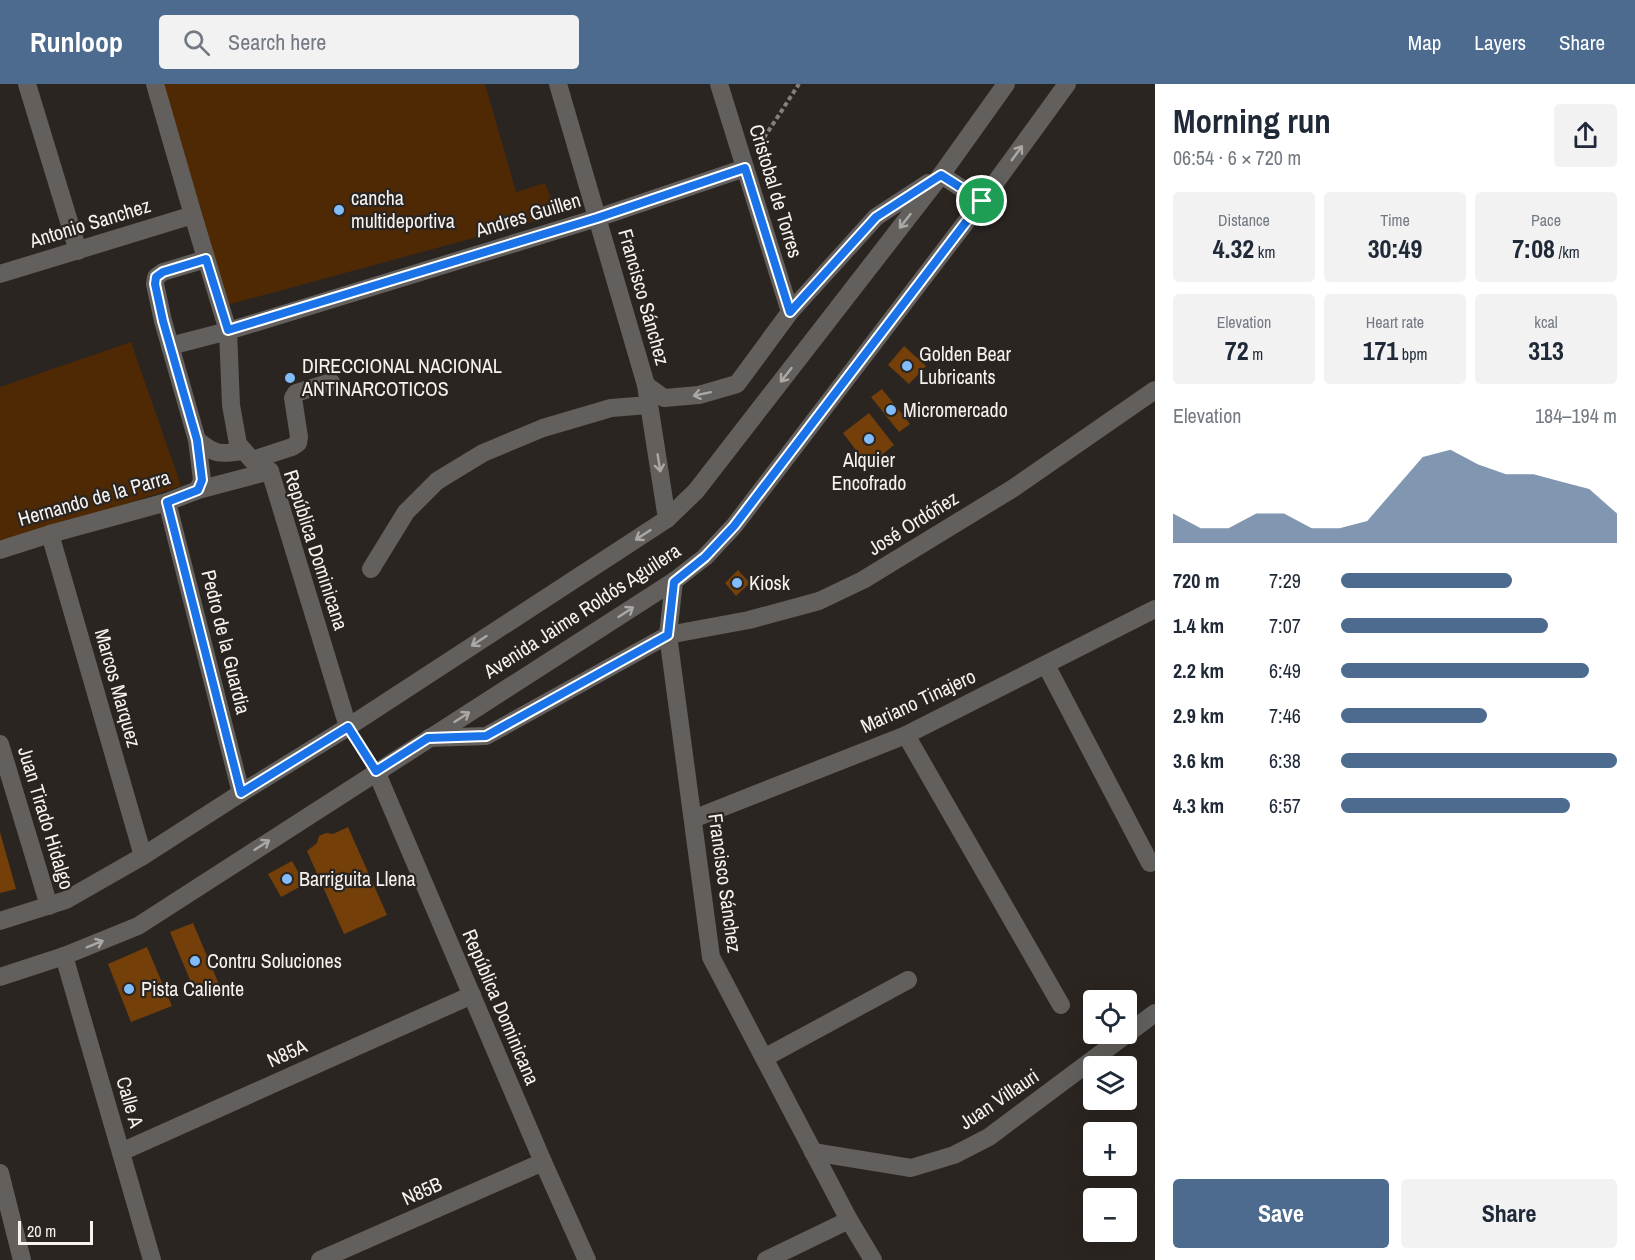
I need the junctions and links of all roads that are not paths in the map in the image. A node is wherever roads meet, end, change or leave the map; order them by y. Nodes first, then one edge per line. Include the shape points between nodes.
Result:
1 (27, 84) edge
2 (155, 84) edge
3 (558, 84) edge
4 (719, 84) edge
5 (1006, 84) edge
6 (1067, 84) edge
7 (745, 168) junction
8 (941, 175) junction
9 (982, 201) junction
10 (193, 215) junction
11 (597, 218) junction
12 (78, 251) junction
13 (206, 259) junction
14 (0, 274) edge
15 (790, 312) junction
16 (228, 330) junction
17 (170, 346) junction
18 (331, 382) dead end
19 (646, 385) junction
20 (1155, 390) edge
21 (649, 405) junction
22 (197, 440) junction
23 (248, 455) junction
24 (270, 471) junction
25 (198, 490) junction
26 (167, 502) junction
27 (667, 519) junction
28 (50, 534) junction
29 (0, 550) edge
30 (371, 569) dead end
31 (674, 582) junction
32 (1155, 609) edge
33 (668, 635) junction
34 (1046, 665) junction
35 (348, 727) junction
36 (906, 735) junction
37 (428, 738) junction
38 (0, 744) edge
39 (376, 771) junction
40 (241, 793) junction
41 (693, 819) junction
42 (143, 856) junction
43 (1150, 863) dead end
44 (49, 906) junction
45 (0, 921) edge
46 (64, 956) junction
47 (0, 977) edge
48 (908, 980) dead end
49 (472, 995) junction
50 (1061, 1005) dead end
51 (1155, 1013) edge
52 (764, 1058) junction
53 (121, 1152) junction
54 (813, 1152) junction
55 (543, 1162) junction
56 (0, 1173) edge
57 (849, 1220) junction
58 (22, 1260) edge
59 (152, 1260) edge
60 (320, 1260) edge
61 (587, 1260) edge
62 (766, 1260) edge
63 (873, 1260) edge

1 - 12 street
2 - 10 street
3 - 11 street, Francisco Sánchez
4 - 7 street, Cristobal de Torres
5 - 8 street, Avenida Jaime Roldós Aguilera
9 -> 6 street, Avenida Jaime Roldós Aguilera
7 - 11 street, Andres Guillen
7 - 15 street, Cristobal de Torres
8 - 9 street
8 - 15 street, Francisco Sánchez via 876,217
8 -> 27 street, Avenida Jaime Roldós Aguilera via 696,491
9 - 31 street, Avenida Jaime Roldós Aguilera via 734,526
10 - 12 street, Antonio Sanchez
10 - 13 street
11 - 16 street, Andres Guillen
11 - 19 street, Francisco Sánchez
12 - 14 street, Antonio Sanchez
13 - 16 street
13 - 17 street via 156,277
15 -> 19 street, Francisco Sánchez via 737,384 699,395 664,398
16 - 17 street, Andres Guillen
16 - 23 street via 231,405 238,444
17 - 22 street
18 - 23 street via 296,393 293,398 298,443
19 - 21 street, Francisco Sánchez
20 - 33 street, José Ordóñez via 1012,489 863,580 819,601 749,620
21 -> 27 street, Francisco Sánchez
21 - 30 street via 611,408 543,428 483,453 437,481 406,512
22 - 23 street via 210,451
22 - 25 street via 202,480
23 - 24 street, República Dominicana
24 - 25 street, Hernando de la Parra
24 - 35 street, República Dominicana
25 - 26 street, Hernando de la Parra
26 - 28 street, Hernando de la Parra
26 - 40 street, Pedro de la Guardia
27 -> 35 street, Avenida Jaime Roldós Aguilera
28 - 29 street, Hernando de la Parra
28 - 42 street, Marcos Marquez
31 - 33 street, Francisco Sánchez
37 -> 31 street, Avenida Jaime Roldós Aguilera
32 - 34 street, Mariano Tinajero
33 - 37 street, José Ordóñez via 486,736
33 - 41 street, Francisco Sánchez
34 - 36 street, Mariano Tinajero
34 - 43 street
35 - 40 street, Avenida Jaime Roldós Aguilera
36 - 41 street, Mariano Tinajero
36 - 50 street
37 - 39 street, Avenida Jaime Roldós Aguilera
38 - 44 street, Juan Tirado Hidalgo
46 -> 39 street, Avenida Jaime Roldós Aguilera via 138,926
39 - 49 street, República Dominicana
40 - 42 street, Avenida Jaime Roldós Aguilera
41 - 52 street, Francisco Sánchez via 711,957
42 - 44 street, Avenida Jaime Roldós Aguilera
44 - 45 street, Avenida Jaime Roldós Aguilera
46 - 47 street, Avenida Jaime Roldós Aguilera
46 - 53 street, Calle A
48 - 52 street
49 - 53 street, N85A
49 - 55 street, República Dominicana
51 - 54 street, Juan Villauri via 989,1137 954,1155 911,1168
52 - 54 street, Francisco Sánchez
53 - 59 street, Calle A
54 - 57 street, Francisco Sánchez
55 - 60 street, N85B
55 - 61 street, República Dominicana
56 - 58 street
57 - 62 street
57 - 63 street, Francisco Sánchez

